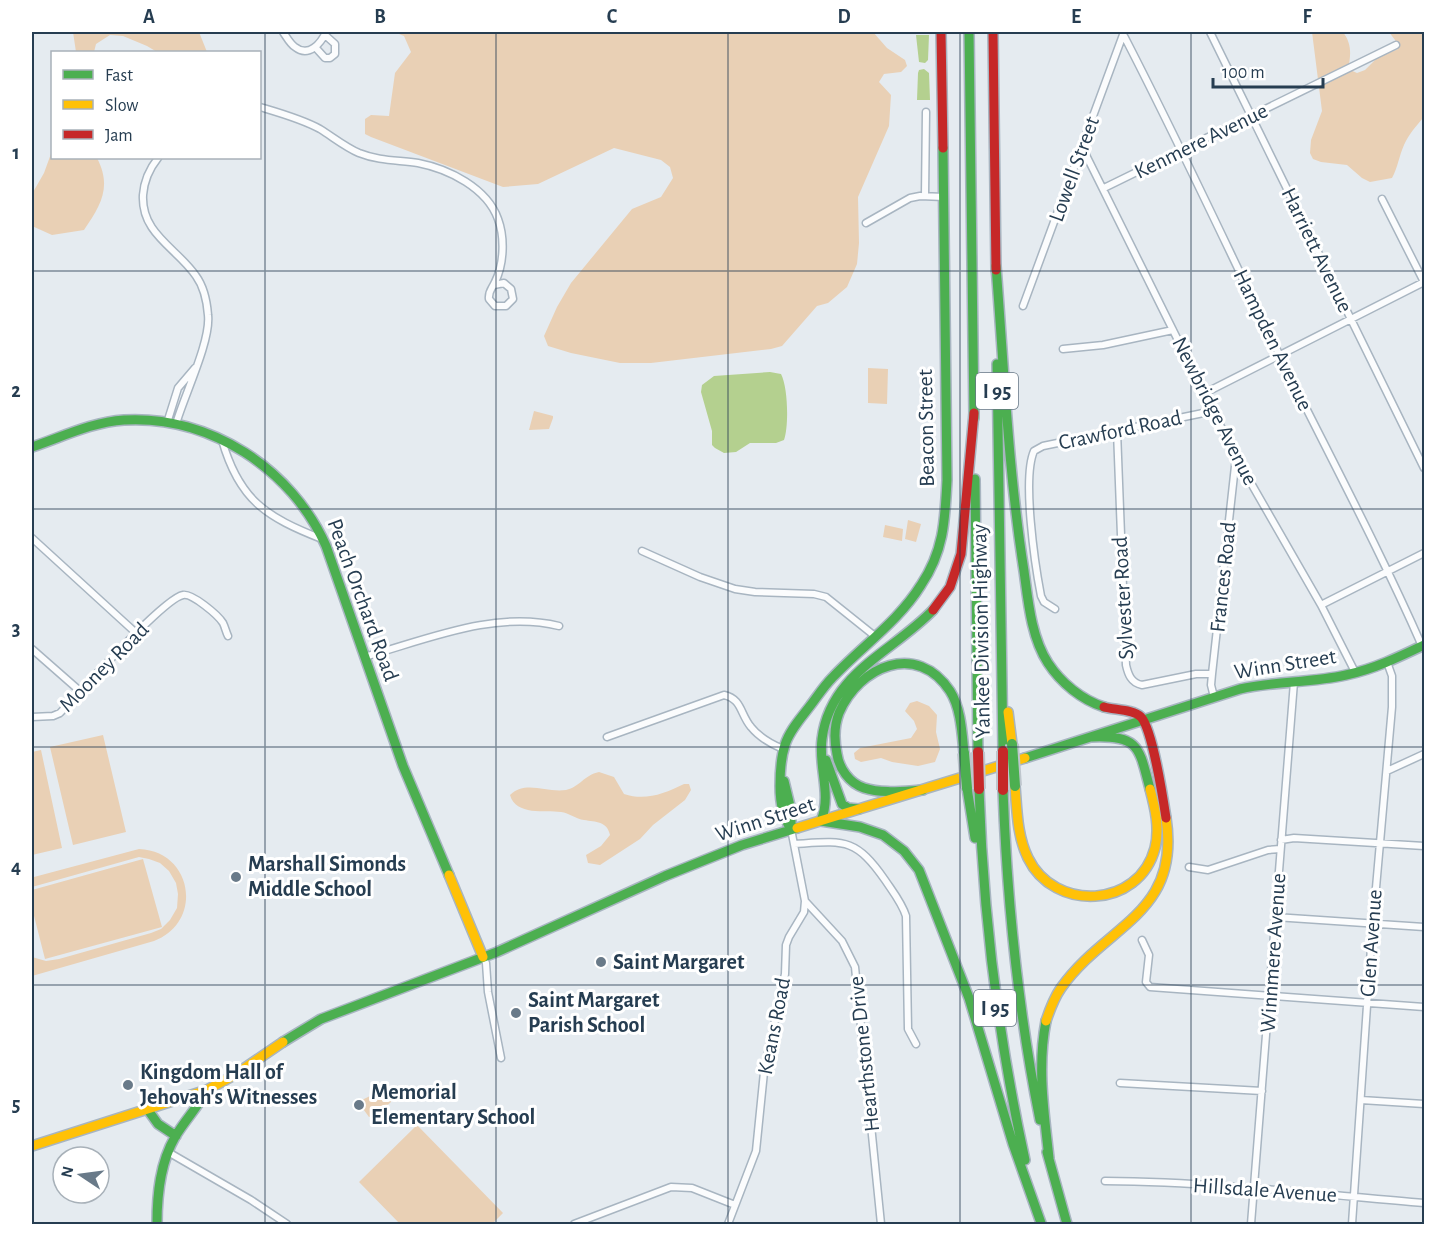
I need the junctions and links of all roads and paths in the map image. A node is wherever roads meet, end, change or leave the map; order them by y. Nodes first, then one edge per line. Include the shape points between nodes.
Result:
1 (283, 32) edge
2 (941, 32) edge
3 (969, 32) edge
4 (993, 32) edge
5 (1210, 32) edge
6 (325, 33) edge
7 (1124, 33) edge
8 (1396, 45) dead end
9 (315, 47) junction
10 (261, 107) edge
11 (926, 112) dead end
12 (1251, 116) junction
13 (1082, 147) junction
14 (1182, 150) junction
15 (157, 159) edge
16 (1104, 188) junction
17 (925, 196) junction
18 (944, 197) junction
19 (1382, 199) dead end
20 (866, 224) dead end
21 (996, 266) junction
22 (1425, 282) edge
23 (494, 285) junction
24 (1023, 306) dead end
25 (1351, 319) junction
26 (1173, 330) junction
27 (1063, 349) dead end
28 (1280, 355) junction
29 (1205, 393) junction
30 (1213, 411) junction
31 (974, 413) junction
32 (172, 423) junction
33 (1117, 431) junction
34 (222, 440) junction
35 (32, 447) edge
36 (1236, 457) junction
37 (1425, 468) edge
38 (32, 538) edge
39 (323, 539) junction
40 (642, 551) dead end
41 (1425, 553) edge
42 (1388, 571) junction
43 (1321, 604) junction
44 (1055, 609) dead end
45 (559, 626) dead end
46 (136, 633) junction
47 (228, 636) dead end
48 (876, 637) junction
49 (1423, 646) edge
50 (32, 649) edge
51 (364, 657) junction
52 (1387, 662) junction
53 (1355, 672) junction
54 (1212, 674) junction
55 (1294, 682) junction
56 (81, 692) junction
57 (1214, 697) junction
58 (32, 717) edge
59 (1144, 721) junction
60 (1092, 736) junction
61 (607, 737) dead end
62 (822, 739) junction
63 (1007, 747) junction
64 (783, 749) junction
65 (1425, 754) edge
66 (1388, 771) junction
67 (973, 788) junction
68 (923, 790) junction
69 (859, 809) junction
70 (821, 821) junction
71 (791, 829) junction
72 (1281, 840) junction
73 (1380, 843) junction
74 (794, 844) junction
75 (1425, 846) edge
76 (1280, 849) junction
77 (1189, 867) dead end
78 (805, 901) junction
79 (1275, 917) junction
80 (1372, 923) junction
81 (1425, 927) edge
82 (1142, 940) dead end
83 (483, 957) junction
84 (1269, 995) junction
85 (1367, 1002) junction
86 (1425, 1007) edge
87 (916, 1044) dead end
88 (501, 1058) dead end
89 (1120, 1083) dead end
90 (207, 1090) junction
91 (1262, 1091) junction
92 (1360, 1100) junction
93 (1425, 1104) edge
94 (148, 1110) junction
95 (176, 1136) junction
96 (32, 1146) edge
97 (168, 1152) junction
98 (1049, 1158) junction
99 (1105, 1180) dead end
100 (1255, 1189) junction
101 (1354, 1197) junction
102 (1425, 1203) edge
103 (735, 1205) junction
104 (157, 1224) edge
105 (287, 1224) edge
106 (574, 1224) edge
107 (728, 1224) edge
108 (881, 1224) edge
109 (1041, 1224) edge
110 (1066, 1224) edge
111 (1251, 1224) edge
112 (1352, 1224) edge

1 - 9 street via 296,48 306,51
2 - 18 main road, Beacon Street
3 - 31 main road, Yankee Division Highway / I 95
4 - 21 main road, Yankee Division Highway / I 95
5 - 12 street, Harriett Avenue
6 - 9 street
6 - 9 street via 335,44 334,55 324,58
7 - 13 street, Lowell Street
7 - 14 street, Hampden Avenue
8 - 12 street, Kenmere Avenue
10 - 23 street via 309,124 366,156 431,167 476,189 492,206 502,236 501,262
11 - 17 street
12 - 14 street, Kenmere Avenue
12 - 25 street, Harriett Avenue
13 - 16 street, Newbridge Avenue
13 - 24 street, Lowell Street
14 - 16 street, Kenmere Avenue
14 - 28 street, Hampden Avenue
15 - 32 street via 145,181 144,210 151,229 195,273 208,322 195,368
16 - 26 street, Newbridge Avenue
17 - 18 street
17 - 20 street via 904,200
18 - 48 main road, Beacon Street via 945,523 939,548 921,586
19 - 22 street
21 - 59 main road via 1015,514 1037,639 1048,663 1070,688 1093,703 1135,713
21 - 63 main road, Yankee Division Highway / I 95 via 1001,650
22 - 25 street
23 - 23 street via 489,293 490,302 499,308 506,306 513,299 510,288 502,283
25 - 28 street
25 - 37 street, Harriett Avenue
26 - 27 street
26 - 29 street, Newbridge Avenue
28 - 29 street
28 - 42 street, Hampden Avenue
29 - 30 street, Newbridge Avenue
30 - 33 street, Crawford Road
30 - 36 street, Newbridge Avenue
31 - 62 main road via 965,536 953,582 933,611 844,686 831,707
31 - 67 main road, Yankee Division Highway / I 95, bridge via 978,752
32 - 34 main road, Peach Orchard Road
32 - 35 main road, Peach Orchard Road via 129,420 101,424
33 - 44 street, Crawford Road via 1043,446 1032,456 1029,488 1040,592 1044,602
33 - 54 street, Sylvester Road via 1128,673 1135,683 1142,685
34 - 39 main road, Peach Orchard Road via 263,465 292,491
34 - 39 street via 233,471 255,503 291,526
36 - 43 street, Newbridge Avenue
36 - 54 street, Frances Road
38 - 46 street
39 - 51 main road, Peach Orchard Road
40 - 48 street via 735,589 826,597
41 - 42 street
42 - 43 street
42 - 49 street, Hampden Avenue
43 - 53 street, Newbridge Avenue
45 - 51 street via 524,621 472,626
46 - 47 street, Mooney Road via 169,602 184,594 222,622
46 - 56 street, Mooney Road
48 - 64 main road, Beacon Street via 823,688
49 - 52 main road, Winn Street
50 - 56 street
51 - 83 main road, Peach Orchard Road via 403,766
52 - 53 main road, Winn Street
52 - 66 street, Glen Avenue via 1393,682
53 - 55 main road, Winn Street
54 - 57 street, Frances Road
55 - 57 main road, Winn Street via 1251,686
55 - 72 street, Winnmere Avenue
56 - 58 street, Mooney Road via 57,715
57 - 59 main road, Winn Street
59 - 60 main road, Winn Street
59 - 98 main road via 1167,828 1166,865 1147,907 1070,976 1048,1012 1042,1061
60 - 63 main road, bridge via 1128,738 1138,747 1156,820 1156,845 1145,870 1127,888 1106,897 1062,893 1032,866 1021,836
60 - 68 main road, Winn Street
61 - 64 street via 724,694 739,704 754,730
62 - 69 main road via 840,802
62 - 70 main road via 827,799
63 - 98 main road, Yankee Division Highway / I 95, bridge via 1003,790 1016,978
64 - 71 main road, Beacon Street via 782,812
65 - 66 street
66 - 73 street, Glen Avenue
67 - 68 main road, bridge via 961,723 949,689 916,664 881,667 846,700 837,722 834,745 840,766 850,780 865,788
67 - 109 main road, I 95 via 1003,1056
68 - 69 main road, Winn Street
69 - 70 main road, Winn Street
70 - 71 main road, Winn Street
70 - 109 main road via 860,826 883,835 904,851 919,870 967,990 1012,1144
71 - 74 street
71 - 83 main road, Winn Street via 665,876
72 - 73 street
72 - 76 street, Winnmere Avenue
73 - 75 street
73 - 80 street, Glen Avenue
74 - 78 street
74 - 87 street via 837,842 857,848 872,862 900,902 906,916 908,1029
76 - 77 street via 1208,870
76 - 79 street, Winnmere Avenue
78 - 103 street, Keans Road via 804,912 787,942 785,976 764,1072 756,1151
78 - 108 street, Hearthstone Drive via 842,941 855,967
79 - 80 street
79 - 84 street, Winnmere Avenue
80 - 81 street
80 - 85 street, Glen Avenue
82 - 84 street via 1149,955 1148,986
83 - 88 street
83 - 90 main road, Winn Street via 316,1022
84 - 85 street
84 - 91 street, Winnmere Avenue
85 - 86 street
85 - 92 street, Glen Avenue
89 - 91 street
90 - 94 main road, Winn Street
90 - 95 main road
91 - 100 street, Winnmere Avenue
92 - 93 street
92 - 101 street, Glen Avenue
94 - 95 main road via 158,1124
94 - 96 main road, Winn Street
95 - 97 main road
97 - 104 main road
97 - 105 street
98 - 110 main road, Yankee Division Highway / I 95
99 - 100 street, Hillsdale Avenue
100 - 101 street, Hillsdale Avenue
100 - 111 street, Winnmere Avenue
101 - 102 street, Hillsdale Avenue
101 - 112 street, Glen Avenue
103 - 106 street via 692,1188 671,1187
103 - 107 street, Keans Road

